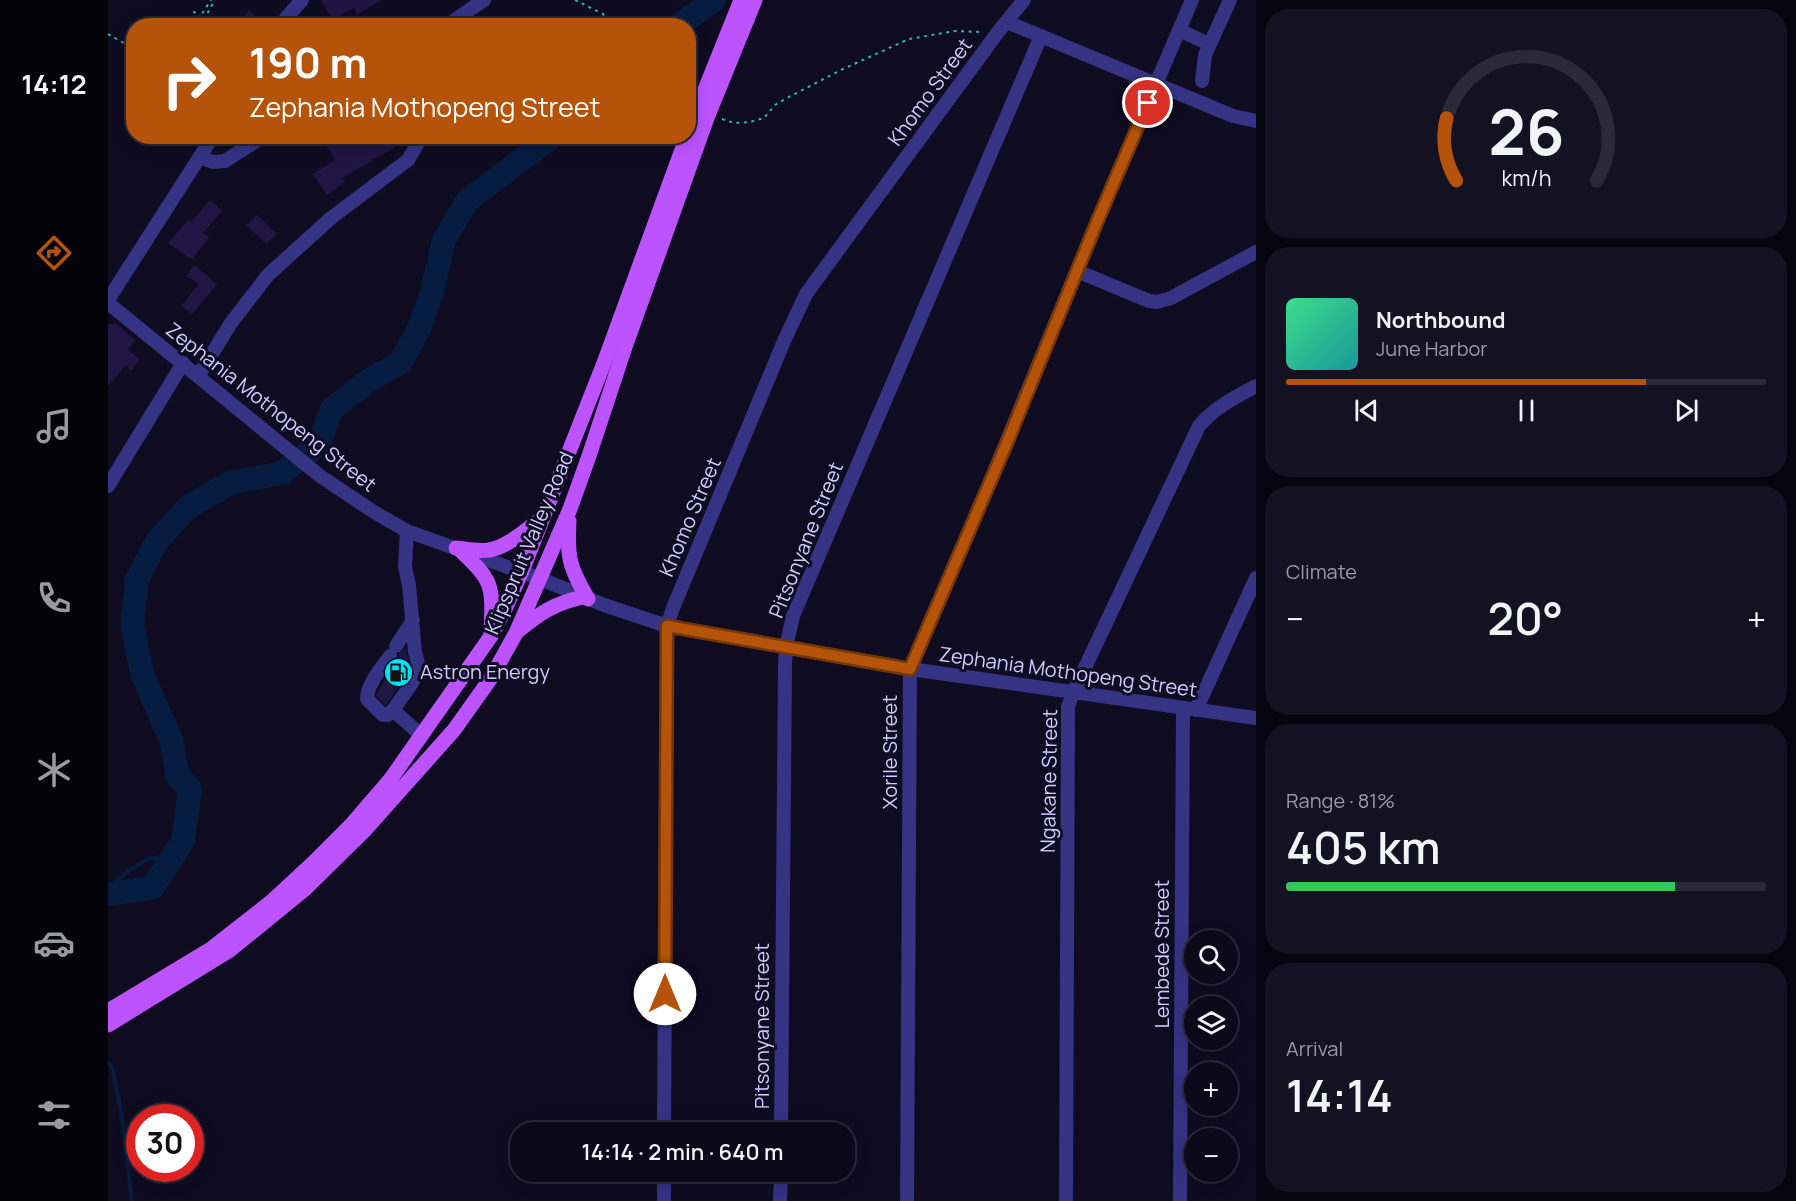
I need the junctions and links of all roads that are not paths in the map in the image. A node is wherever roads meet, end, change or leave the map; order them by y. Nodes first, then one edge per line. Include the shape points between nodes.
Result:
1 (302, 0) edge
2 (484, 0) edge
3 (741, 0) edge
4 (755, 0) edge
5 (1024, 0) edge
6 (1191, 0) edge
7 (1230, 0) edge
8 (288, 18) edge
9 (459, 18) edge
10 (1003, 27) junction
11 (1179, 30) junction
12 (1041, 36) junction
13 (1209, 44) junction
14 (1202, 81) dead end
15 (1156, 84) junction
16 (696, 112) edge
17 (1256, 121) edge
18 (208, 144) edge
19 (252, 144) edge
20 (417, 144) edge
21 (684, 144) edge
22 (200, 157) junction
23 (1256, 252) edge
24 (1077, 271) junction
25 (108, 301) edge
26 (183, 363) junction
27 (198, 376) junction
28 (1256, 386) edge
29 (108, 486) edge
30 (570, 509) junction
31 (542, 518) junction
32 (407, 531) junction
33 (457, 548) junction
34 (522, 572) junction
35 (1256, 578) edge
36 (541, 579) junction
37 (585, 598) junction
38 (413, 620) junction
39 (667, 626) junction
40 (516, 633) junction
41 (491, 636) junction
42 (786, 647) junction
43 (910, 669) junction
44 (1073, 693) junction
45 (1190, 709) junction
46 (393, 710) junction
47 (1256, 718) edge
48 (422, 736) junction
49 (108, 1011) edge
50 (108, 1025) edge
51 (664, 1122) edge
52 (781, 1122) edge
53 (664, 1182) edge
54 (781, 1182) edge
55 (663, 1201) edge
56 (780, 1201) edge
57 (907, 1201) edge
58 (1066, 1201) edge
59 (1180, 1201) edge

1 - 8 street
2 - 9 street
3 - 16 main road
4 - 30 main road, Klipspruit Valley Road via 704,129
5 - 10 street, Khomo Street
6 - 11 street, Xorile Street
7 - 13 street
10 - 12 street
10 - 39 street, Khomo Street via 806,294
11 - 13 street
11 - 15 street, Xorile Street
12 - 15 street
12 - 42 street, Pitsonyane Street via 798,605
13 - 14 street
15 - 17 street via 1233,116
15 - 24 street, Xorile Street
18 - 22 street
19 - 22 street via 225,161
20 - 27 street via 408,160 331,218 268,275 231,323
21 - 31 main road, Klipspruit Valley Road
22 - 25 street
23 - 24 street via 1157,302 1140,299
24 - 43 street, Xorile Street
25 - 26 street, Zephania Mothopeng Street
26 - 27 street, Zephania Mothopeng Street
26 - 29 street
27 - 32 street, Zephania Mothopeng Street via 320,476
28 - 44 street, Ngakane Street via 1220,405 1199,426
30 - 36 main road, Klipspruit Valley Road
30 - 37 main road via 569,562
31 - 33 main road via 498,548
31 - 34 main road, Klipspruit Valley Road
32 - 33 street, Zephania Mothopeng Street
32 - 38 street via 405,567
33 - 34 street, Zephania Mothopeng Street
33 - 41 main road via 481,570 490,586
34 - 36 street, Zephania Mothopeng Street
34 - 41 main road, Klipspruit Valley Road
35 - 45 street, Lembede Street
36 - 37 street, Zephania Mothopeng Street
36 - 40 main road, Klipspruit Valley Road
37 - 39 street, Zephania Mothopeng Street
37 - 40 main road via 561,602
38 - 46 street via 419,667
38 - 46 street via 369,688 367,699 383,716
39 - 42 street, Zephania Mothopeng Street
39 - 51 street, Khomo Street
40 - 50 main road, Klipspruit Valley Road via 491,678 454,729 364,831 305,889 230,950
41 - 48 main road, Klipspruit Valley Road
42 - 43 street, Zephania Mothopeng Street
42 - 52 street, Pitsonyane Street
43 - 44 street, Zephania Mothopeng Street
43 - 57 street, Xorile Street
44 - 45 street, Zephania Mothopeng Street
44 - 58 street, Ngakane Street via 1068,707
45 - 47 street, Zephania Mothopeng Street
45 - 59 street, Lembede Street
46 - 48 street
48 - 49 main road, Klipspruit Valley Road via 353,823 271,902 211,949
53 - 55 street
54 - 56 street

